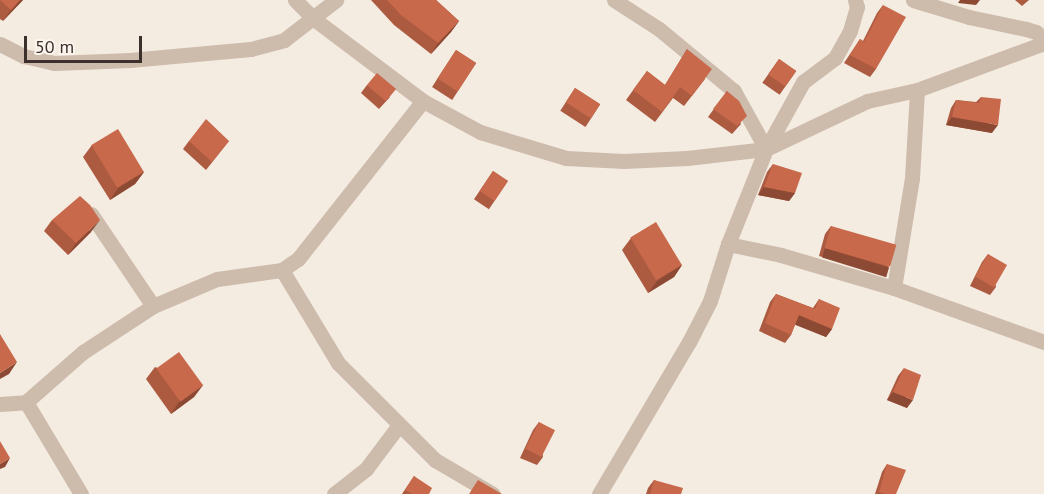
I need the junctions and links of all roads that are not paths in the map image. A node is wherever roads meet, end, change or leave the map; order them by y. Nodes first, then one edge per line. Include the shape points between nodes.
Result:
1 (295, 0) edge
2 (336, 0) edge
3 (614, 0) edge
4 (855, 0) edge
5 (913, 0) edge
6 (314, 19) junction
7 (1044, 42) edge
8 (0, 44) edge
9 (917, 90) junction
10 (423, 101) junction
11 (766, 149) junction
12 (92, 214) edge
13 (728, 244) junction
14 (282, 270) junction
15 (894, 288) junction
16 (153, 306) junction
17 (1044, 342) edge
18 (26, 402) junction
19 (0, 404) edge
20 (399, 425) junction
21 (81, 494) edge
22 (334, 494) edge
23 (493, 494) edge
24 (599, 494) edge

1 - 6 street
2 - 6 street
3 - 11 street via 659,29 734,91
4 - 11 street via 857,7 850,30 835,58 803,82
5 - 7 street via 1026,29
6 - 8 street via 284,40 251,49 130,60 54,63 24,56
6 - 10 street
7 - 9 street
9 - 11 street via 867,101
9 - 15 street via 912,178
10 - 11 street via 480,132 566,158 656,160
10 - 14 street via 298,259
11 - 13 street
12 - 16 street
13 - 15 street
13 - 24 street via 721,274 695,332
14 - 16 street via 217,279
14 - 20 street via 338,363
15 - 17 street
16 - 18 street via 83,352
18 - 19 street
18 - 21 street
20 - 22 street via 366,469
20 - 23 street via 435,460

